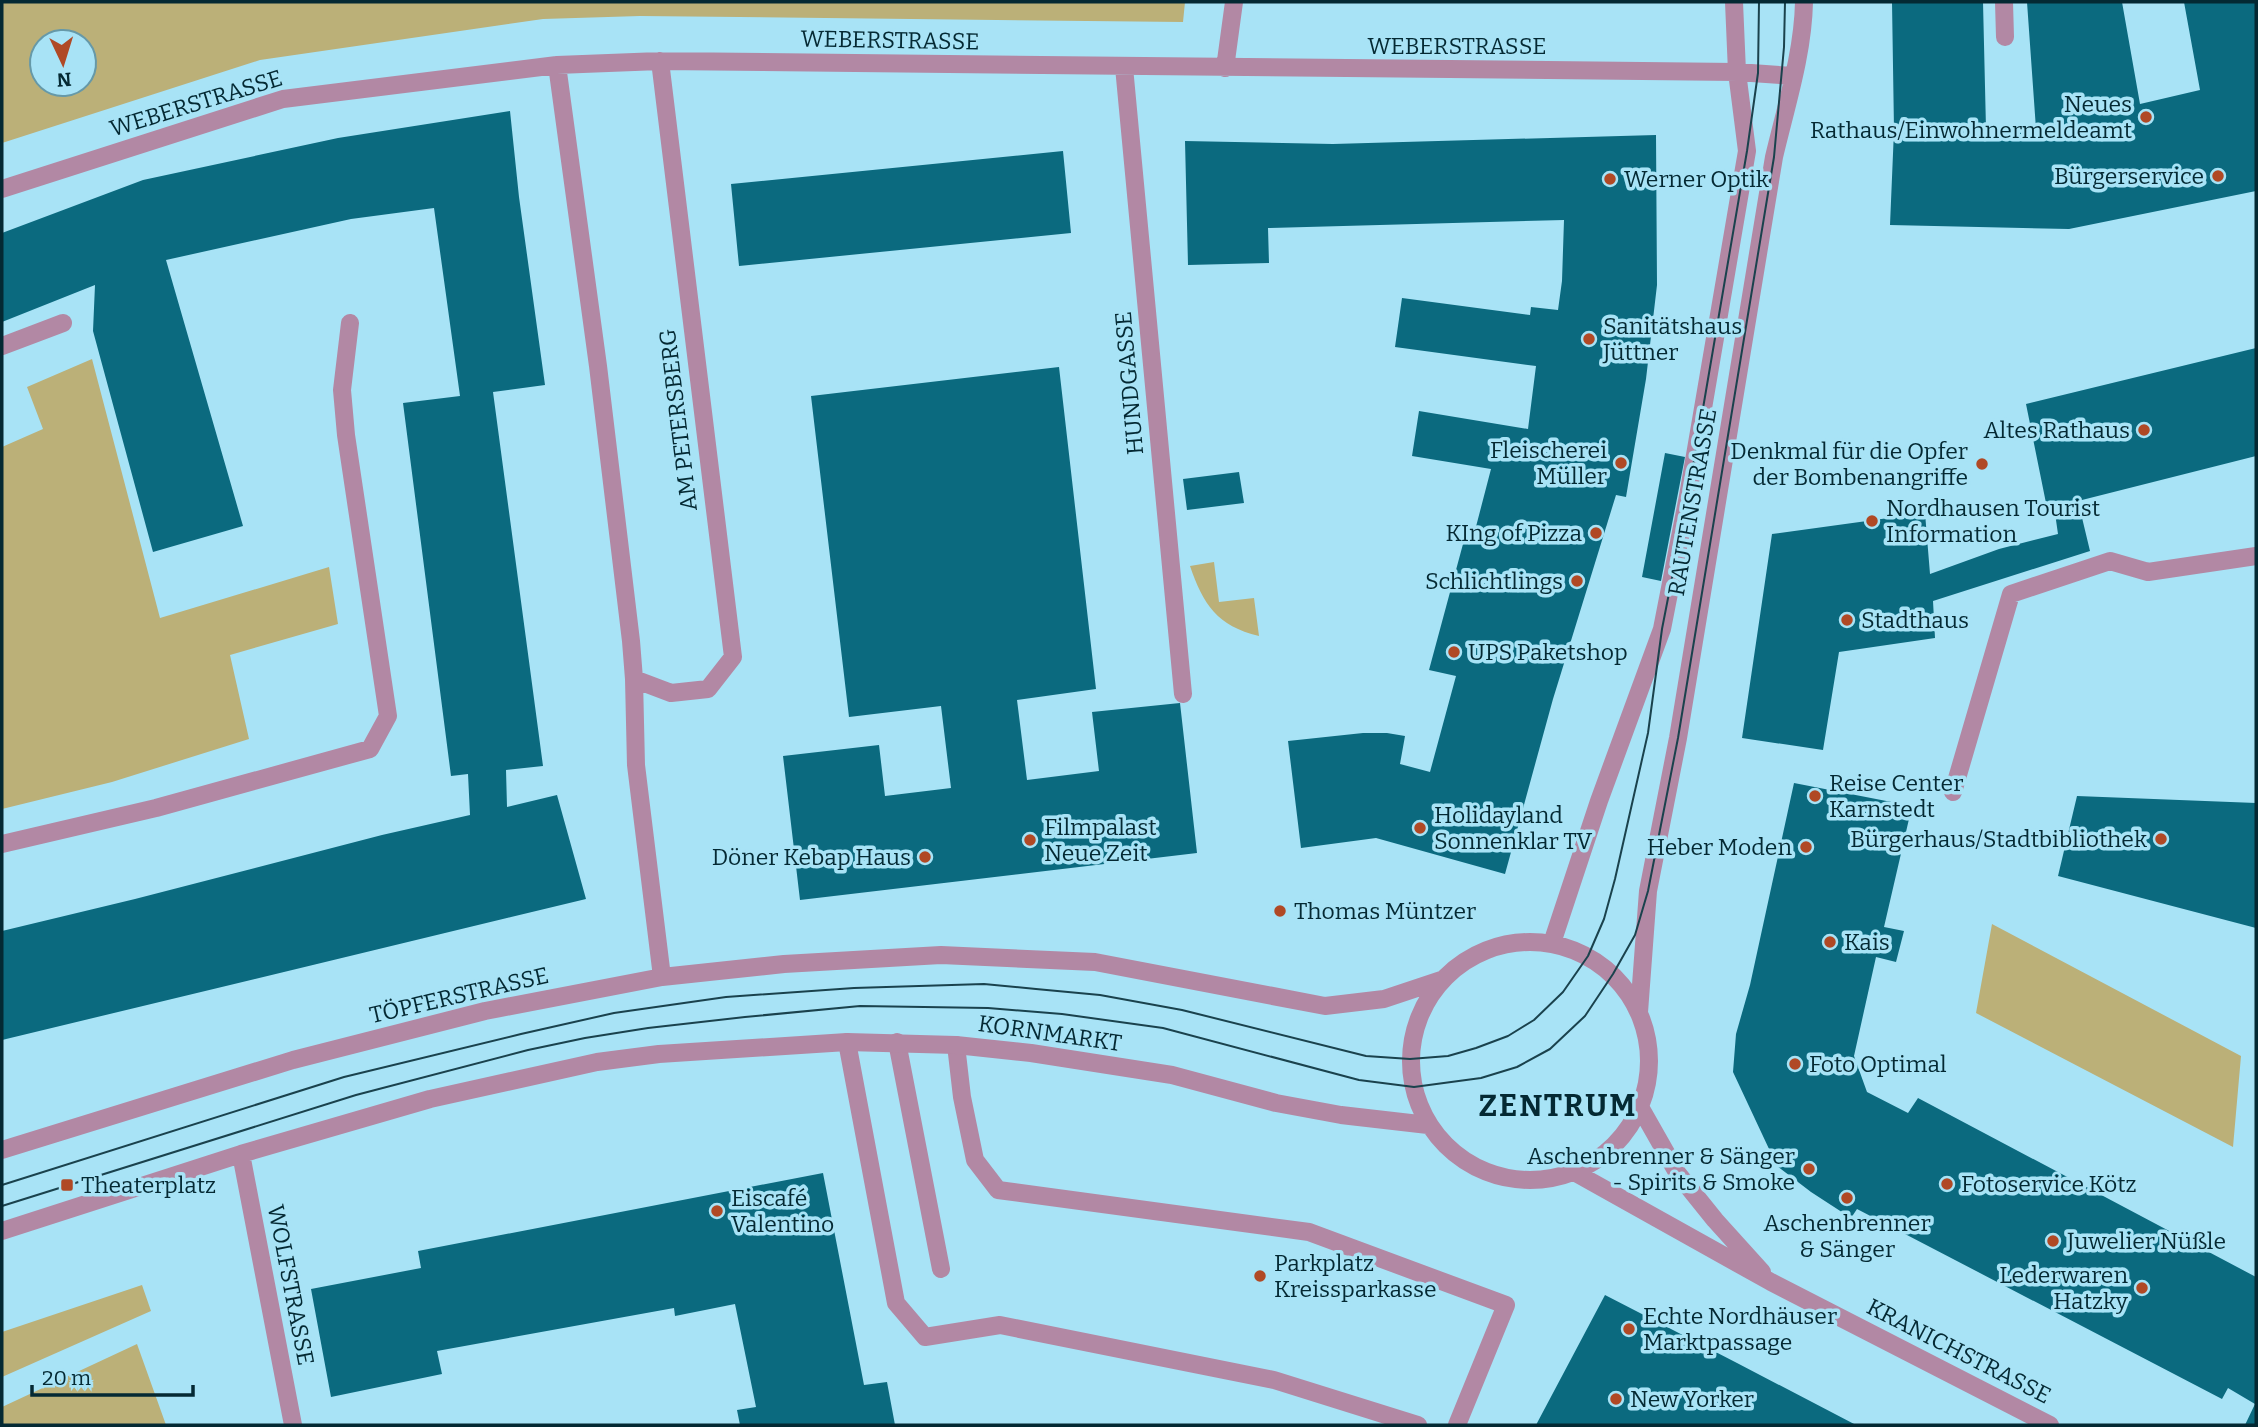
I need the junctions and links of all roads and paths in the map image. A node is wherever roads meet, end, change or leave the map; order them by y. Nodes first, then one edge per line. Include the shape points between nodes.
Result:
1 (1234, 2) edge
2 (1734, 2) edge
3 (1804, 2) edge
4 (2004, 2) edge
5 (2005, 37) dead end
6 (660, 61) junction
7 (557, 65) junction
8 (1124, 67) junction
9 (1225, 68) junction
10 (1738, 72) junction
11 (1794, 76) junction
12 (2, 189) edge
13 (63, 323) dead end
14 (350, 323) dead end
15 (2, 346) edge
16 (2256, 556) edge
17 (634, 678) junction
18 (1183, 694) dead end
19 (1953, 792) dead end
20 (2, 844) edge
21 (1552, 943) junction
22 (662, 977) junction
23 (1441, 980) junction
24 (1639, 1012) junction
25 (847, 1042) junction
26 (897, 1042) junction
27 (956, 1045) junction
28 (1640, 1107) junction
29 (1428, 1125) junction
30 (2, 1150) edge
31 (240, 1154) junction
32 (1574, 1172) junction
33 (2, 1231) edge
34 (941, 1269) dead end
35 (1771, 1282) junction
36 (293, 1425) edge
37 (1418, 1425) edge
38 (1457, 1425) edge
39 (2050, 1425) edge

1 - 9 street
2 - 10 street, RAUTENSTRASSE
3 - 11 street, RAUTENSTRASSE
4 - 5 street
6 - 7 street, WEBERSTRASSE
6 - 8 street, WEBERSTRASSE
6 - 17 street, AM PETERSBERG via 733,657 708,689 671,693
7 - 12 street, WEBERSTRASSE via 283,99
7 - 17 street
8 - 9 street, WEBERSTRASSE
8 - 18 street, HUNDGASSE
9 - 10 street, WEBERSTRASSE
10 - 11 street, WEBERSTRASSE
10 - 21 street, RAUTENSTRASSE via 1748,151 1662,629
11 - 24 street, RAUTENSTRASSE via 1774,157 1678,738 1648,891
13 - 15 street
14 - 20 street via 342,390 346,435 388,716 370,749
16 - 19 street via 2148,572 2110,561 2011,594
17 - 22 street via 636,765
21 - 23 street via 1513,943 1475,954
21 - 24 street via 1588,956 1613,974
22 - 23 street, TÖPFERSTRASSE via 784,964 941,956 1095,962 1325,1006 1384,999
22 - 30 street, TÖPFERSTRASSE via 485,1011 293,1060
23 - 29 street via 1420,1014 1410,1059 1413,1087
24 - 28 street via 1649,1056
25 - 26 street, KORNMARKT
25 - 31 street, KORNMARKT via 597,1062 430,1098
25 - 37 street via 896,1303 925,1337 1000,1325 1274,1380
26 - 27 street, KORNMARKT
26 - 34 street
27 - 29 street, KORNMARKT via 1172,1076 1276,1103
27 - 38 street via 975,1160 998,1190 1309,1232 1506,1305
28 - 32 street via 1615,1144
28 - 35 street, KRANICHSTRASSE via 1678,1174
29 - 32 street via 1452,1152 1478,1168 1511,1179 1546,1179
31 - 33 street
31 - 36 street, WOLFSTRASSE
32 - 35 street, KRANICHSTRASSE
35 - 39 street, KRANICHSTRASSE

